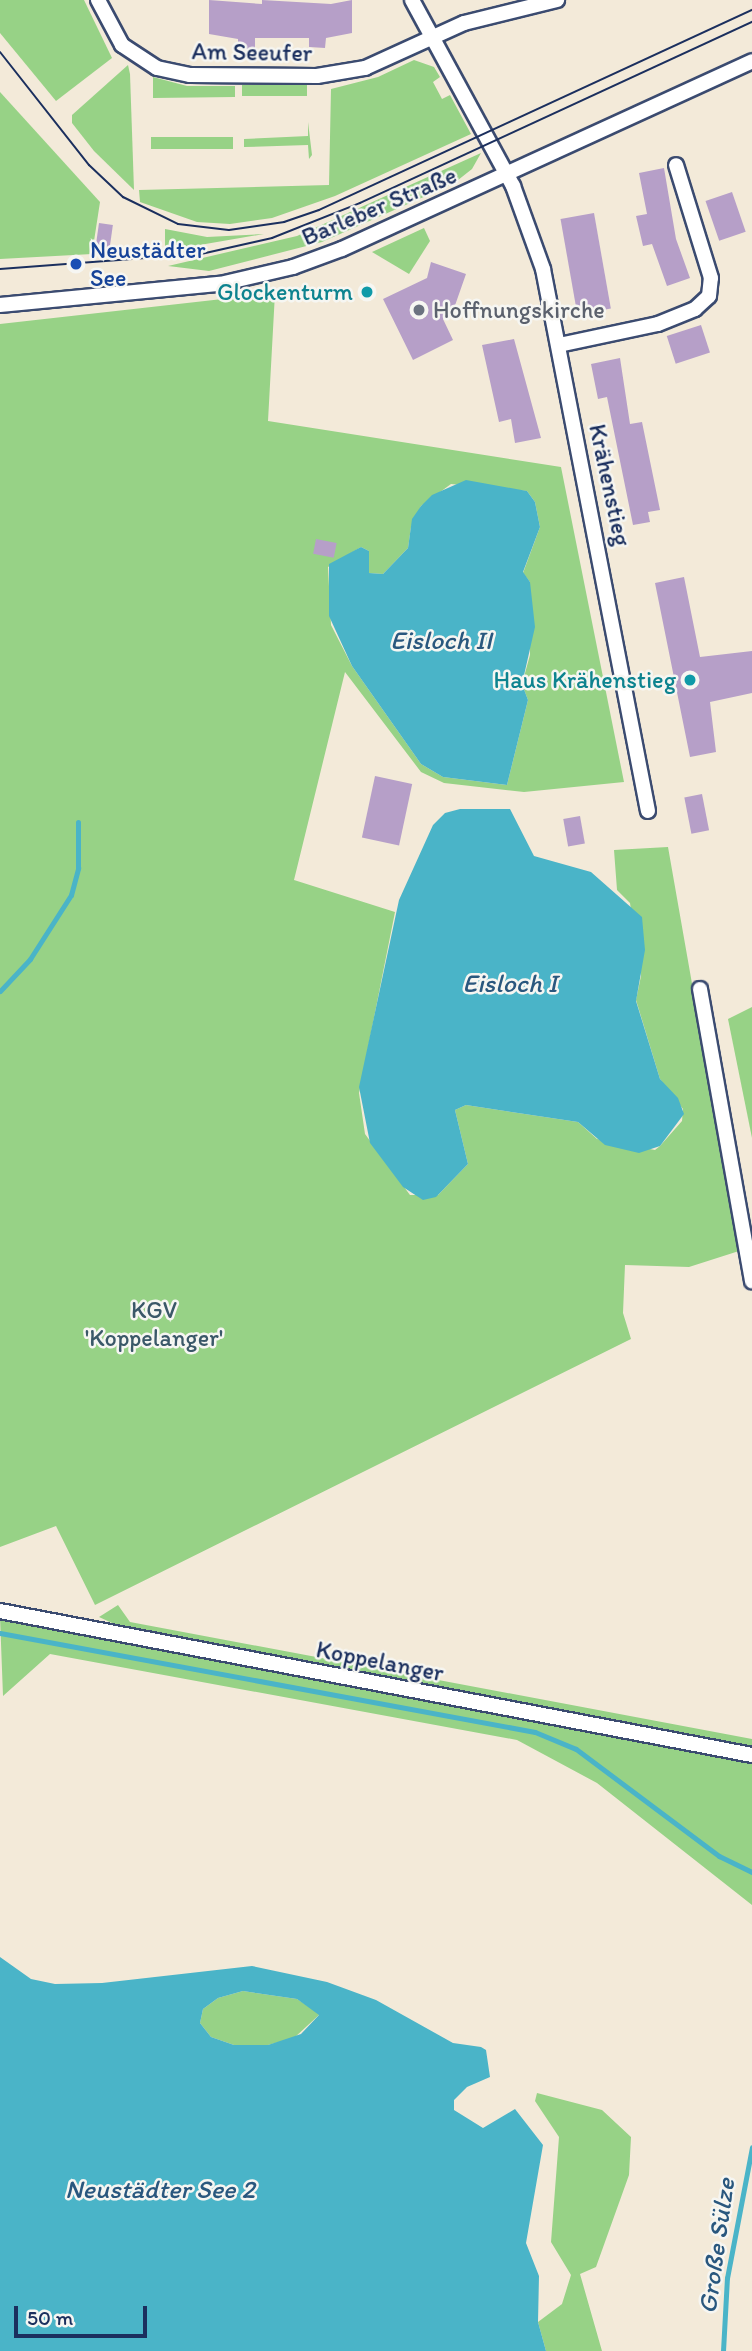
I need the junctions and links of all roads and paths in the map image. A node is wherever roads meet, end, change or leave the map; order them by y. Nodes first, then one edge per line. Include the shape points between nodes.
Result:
1 (98, 0) edge
2 (412, 0) edge
3 (556, 0) edge
4 (432, 35) junction
5 (752, 61) edge
6 (676, 165) dead end
7 (507, 174) junction
8 (0, 305) edge
9 (559, 345) junction
10 (648, 811) dead end
11 (700, 989) dead end
12 (752, 1281) edge
13 (0, 1611) edge
14 (752, 1755) edge

1 - 4 street, Am Seeufer via 111,30 129,52 157,68 181,74 334,75 380,62
2 - 4 street, Krähenstieg
3 - 4 street, Am Seeufer
4 - 7 street, Krähenstieg
5 - 7 street, Barleber Straße
6 - 9 street via 710,274 709,296 695,309 658,324
7 - 8 street, Barleber Straße via 342,249 257,277
7 - 9 street, Krähenstieg via 540,261
9 - 10 street, Krähenstieg
11 - 12 street
13 - 14 street, Koppelanger

